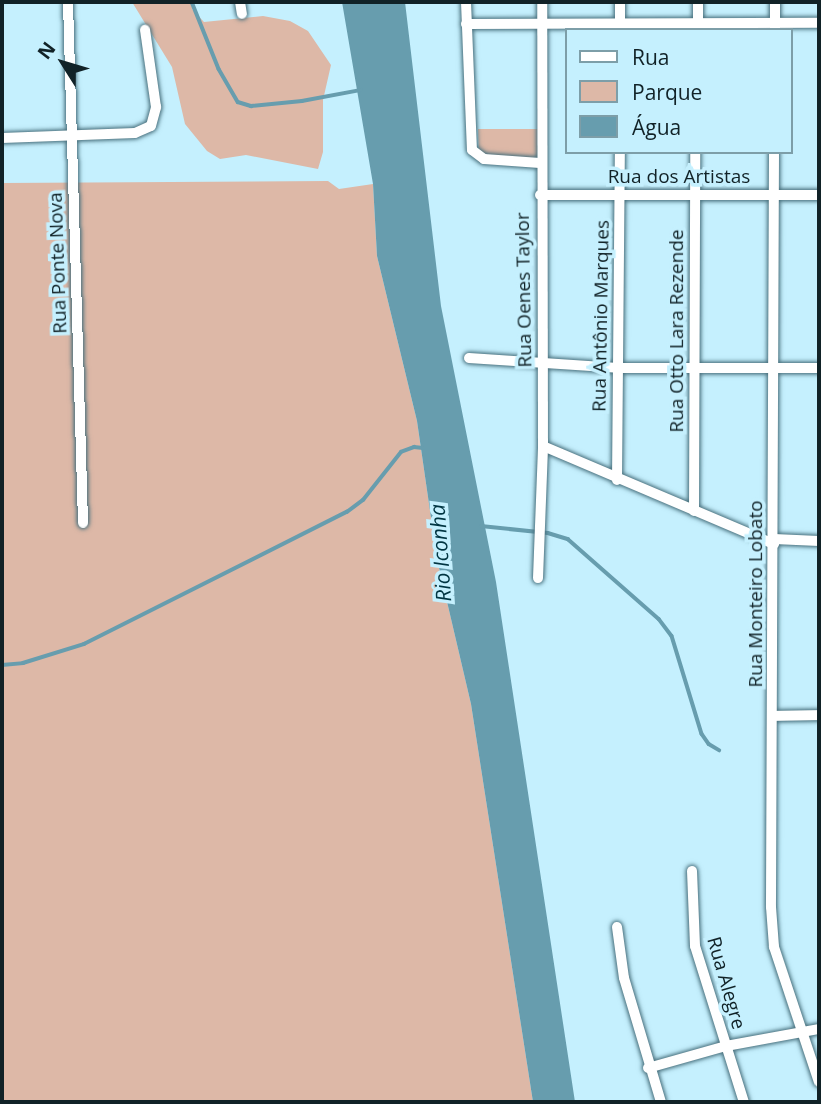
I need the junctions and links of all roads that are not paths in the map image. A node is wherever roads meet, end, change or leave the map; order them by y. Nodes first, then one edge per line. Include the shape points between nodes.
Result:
1 (68, 2) edge
2 (240, 2) edge
3 (466, 2) edge
4 (542, 2) edge
5 (620, 2) edge
6 (698, 2) edge
7 (775, 2) edge
8 (242, 14) dead end
9 (541, 22) junction
10 (819, 23) edge
11 (467, 24) junction
12 (620, 26) edge
13 (775, 26) edge
14 (698, 27) edge
15 (145, 30) dead end
16 (72, 136) junction
17 (2, 138) edge
18 (620, 154) edge
19 (695, 154) edge
20 (774, 154) edge
21 (540, 163) junction
22 (695, 193) junction
23 (773, 194) junction
24 (540, 195) junction
25 (620, 195) junction
26 (819, 195) edge
27 (469, 358) dead end
28 (543, 365) junction
29 (696, 366) junction
30 (775, 367) junction
31 (618, 368) junction
32 (819, 368) edge
33 (543, 446) junction
34 (617, 480) junction
35 (694, 511) junction
36 (83, 523) dead end
37 (819, 541) edge
38 (774, 542) junction
39 (538, 578) dead end
40 (819, 715) edge
41 (773, 716) junction
42 (692, 871) dead end
43 (617, 927) dead end
44 (819, 1029) edge
45 (803, 1032) junction
46 (726, 1046) junction
47 (649, 1068) junction
48 (819, 1082) edge
49 (661, 1102) edge
50 (744, 1102) edge

1 - 16 street, Rua Ponte Nova
2 - 8 street
3 - 11 street
4 - 9 street, Rua Oenes Taylor
5 - 12 street
6 - 14 street
7 - 13 street
9 - 11 street
9 - 12 street
9 - 21 street, Rua Oenes Taylor
10 - 13 street
11 - 21 street via 469,129 475,156
12 - 14 street
13 - 14 street
15 - 16 street via 156,107 151,126 135,133
16 - 17 street
16 - 36 street, Rua Ponte Nova
18 - 25 street, Rua Antônio Marques
19 - 22 street, Rua Otto Lara Rezende
20 - 23 street, Rua Monteiro Lobato
21 - 24 street, Rua Oenes Taylor
22 - 23 street, Rua dos Artistas
22 - 25 street, Rua dos Artistas
22 - 29 street, Rua Otto Lara Rezende
23 - 26 street, Rua dos Artistas
23 - 30 street, Rua Monteiro Lobato
24 - 25 street, Rua dos Artistas
24 - 28 street, Rua Oenes Taylor
25 - 31 street, Rua Antônio Marques
27 - 28 street
28 - 31 street
28 - 33 street, Rua Oenes Taylor
29 - 30 street
29 - 31 street
29 - 35 street, Rua Otto Lara Rezende
30 - 32 street
30 - 38 street, Rua Monteiro Lobato
31 - 34 street, Rua Antônio Marques
33 - 34 street
33 - 39 street, Rua Oenes Taylor
34 - 35 street
35 - 38 street
37 - 38 street
38 - 41 street, Rua Monteiro Lobato
40 - 41 street
41 - 45 street, Rua Monteiro Lobato via 772,928 774,947
42 - 46 street, Rua Alegre via 695,946
43 - 47 street via 624,978
44 - 45 street
45 - 46 street
45 - 48 street, Rua Monteiro Lobato
46 - 47 street
46 - 50 street, Rua Alegre
47 - 49 street

